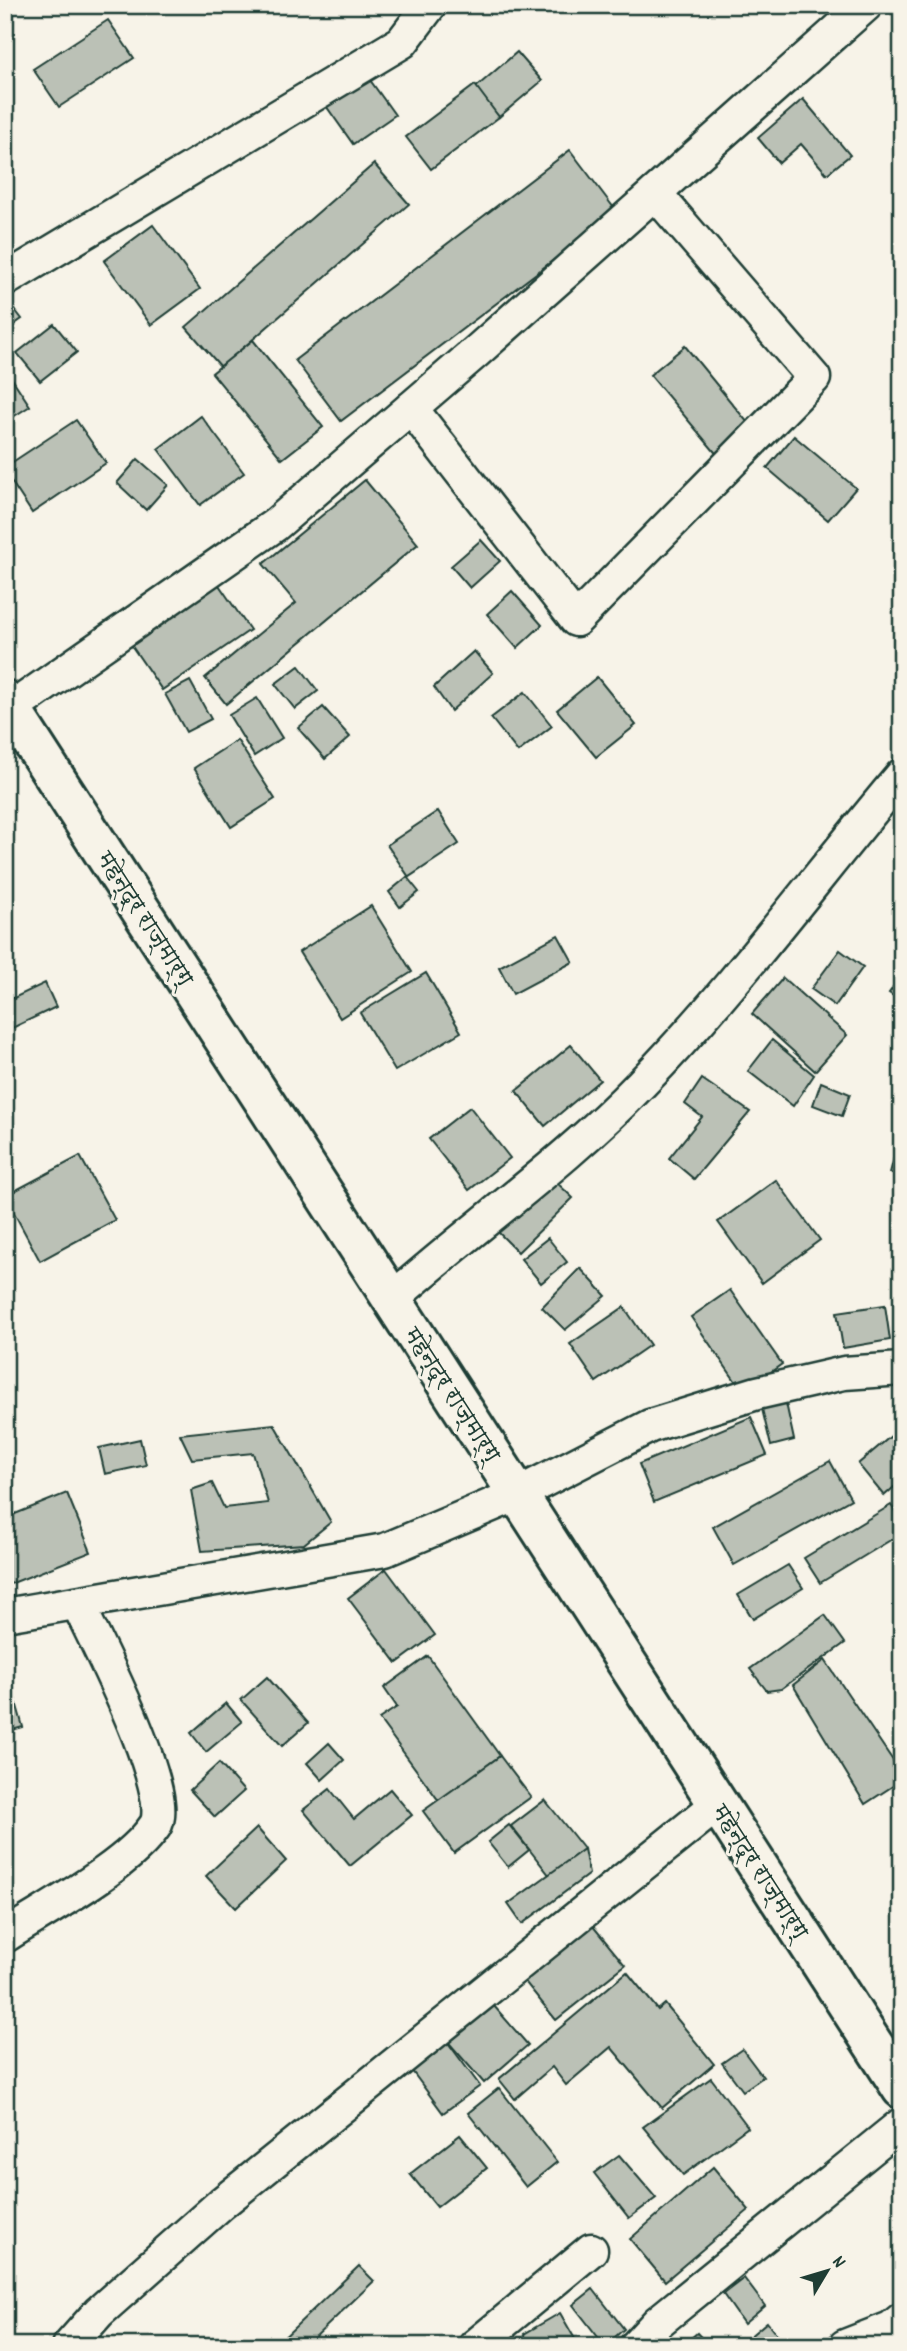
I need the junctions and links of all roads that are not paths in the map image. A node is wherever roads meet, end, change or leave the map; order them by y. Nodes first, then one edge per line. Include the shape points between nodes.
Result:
1 (430, 5) edge
2 (866, 5) edge
3 (655, 193) junction
4 (5, 280) edge
5 (411, 408) junction
6 (7, 707) edge
7 (902, 775) edge
8 (392, 1299) junction
9 (902, 1368) edge
10 (518, 1494) junction
11 (78, 1604) junction
12 (5, 1615) edge
13 (718, 1804) junction
14 (5, 1936) edge
15 (902, 2089) edge
16 (902, 2124) edge
17 (591, 2250) dead end
18 (892, 2331) edge
19 (69, 2346) edge
20 (475, 2346) edge
21 (636, 2346) edge
22 (845, 2346) edge

1 - 4 street via 402,42
2 - 3 street
3 - 5 street
3 - 5 street via 814,378 576,620
5 - 6 street via 275,525
6 - 8 highway, महेन्द्र राज्मार्ग्
7 - 8 street via 736,977 641,1084 528,1188
8 - 10 highway, महेन्द्र राज्मार्ग्
9 - 10 street via 831,1376 757,1393 650,1426
10 - 11 street via 385,1550
10 - 13 highway, महेन्द्र राज्मार्ग्
11 - 12 street
11 - 14 street via 142,1743 159,1797 157,1824 129,1855
13 - 15 highway, महेन्द्र राज्मार्ग्
13 - 19 street via 222,2203 99,2312
16 - 21 street via 658,2322
17 - 20 street
18 - 22 street

